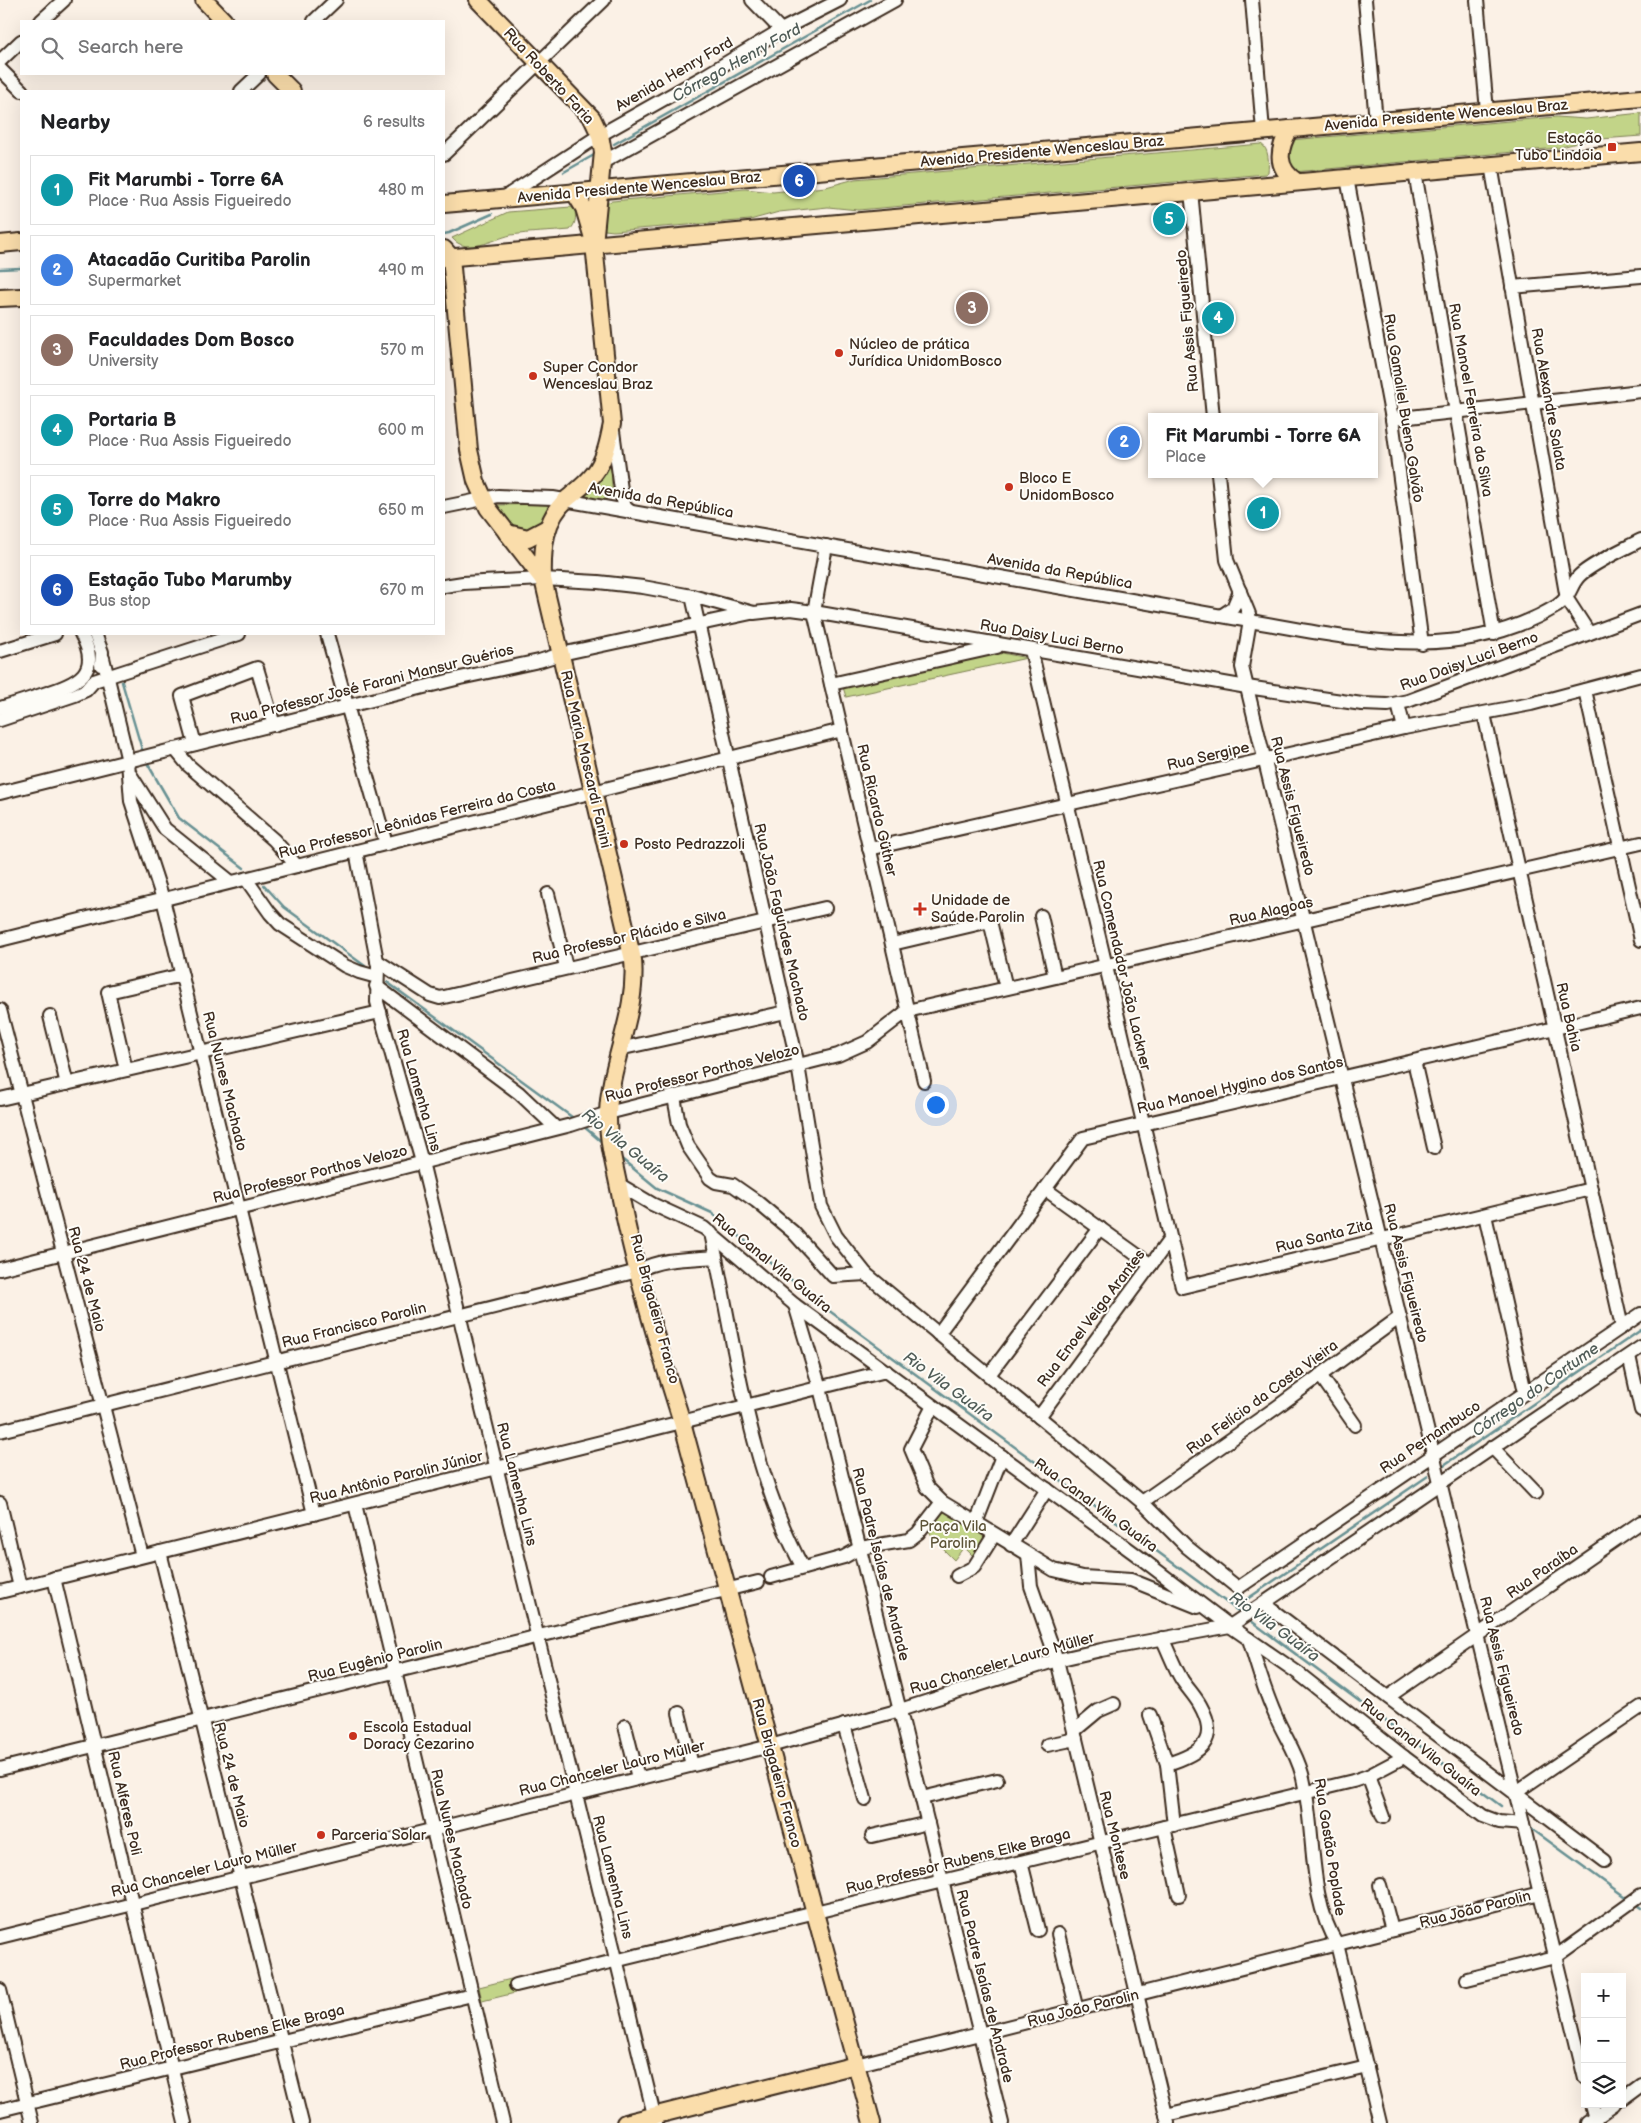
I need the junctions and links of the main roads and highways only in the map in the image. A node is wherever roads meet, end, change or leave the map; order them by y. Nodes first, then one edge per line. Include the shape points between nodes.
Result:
1 (204, 0) edge
2 (478, 0) edge
3 (223, 20) edge
4 (276, 75) edge
5 (291, 90) edge
6 (1641, 98) edge
7 (1290, 129) junction
8 (1263, 131) junction
9 (1641, 152) edge
10 (1296, 182) junction
11 (1268, 185) junction
12 (600, 190) junction
13 (574, 192) junction
14 (445, 204) edge
15 (20, 242) edge
16 (0, 244) edge
17 (594, 244) junction
18 (446, 255) edge
19 (20, 296) edge
20 (0, 298) edge
21 (547, 528) junction
22 (507, 533) junction
23 (543, 579) junction
24 (608, 1113) joint
25 (856, 2065) junction
26 (655, 2119) edge
27 (625, 2123) edge
28 (872, 2123) edge

1 - 3 main road
2 - 12 main road, Rua Roberto Faria via 592,118 600,135 603,162
4 - 5 main road
6 - 7 main road, Avenida Presidente Wenceslau Braz
7 - 8 main road, Avenida Presidente Wenceslau Braz
7 - 10 main road via 1281,147 1282,169
8 - 11 main road via 1269,139 1273,157 1272,177
8 - 12 main road, Avenida Presidente Wenceslau Braz
9 - 10 main road
10 - 11 main road
11 - 17 main road
12 - 13 main road, Avenida Presidente Wenceslau Braz
12 - 17 main road, Rua Roberto Faria
13 - 14 main road, Avenida Presidente Wenceslau Braz
13 - 17 main road via 584,208
15 - 16 main road
17 - 18 main road
17 - 21 main road, Rua Maria Moscardi Fanini via 612,424 599,468 566,500
18 - 22 main road via 472,467 482,498
19 - 20 main road
21 - 22 main road via 528,538
21 - 23 main road, Rua Maria Moscardi Fanini
22 - 23 main road
23 - 24 main road, Rua Maria Moscardi Fanini via 632,952 633,992 610,1088
24 - 25 main road, Rua Brigadeiro Franco via 608,1137 619,1191 635,1229 642,1269 673,1366 682,1422
25 - 26 main road, Rua João Parolin
25 - 28 main road, Rua Brigadeiro Franco
26 - 27 main road, Rua João Parolin

